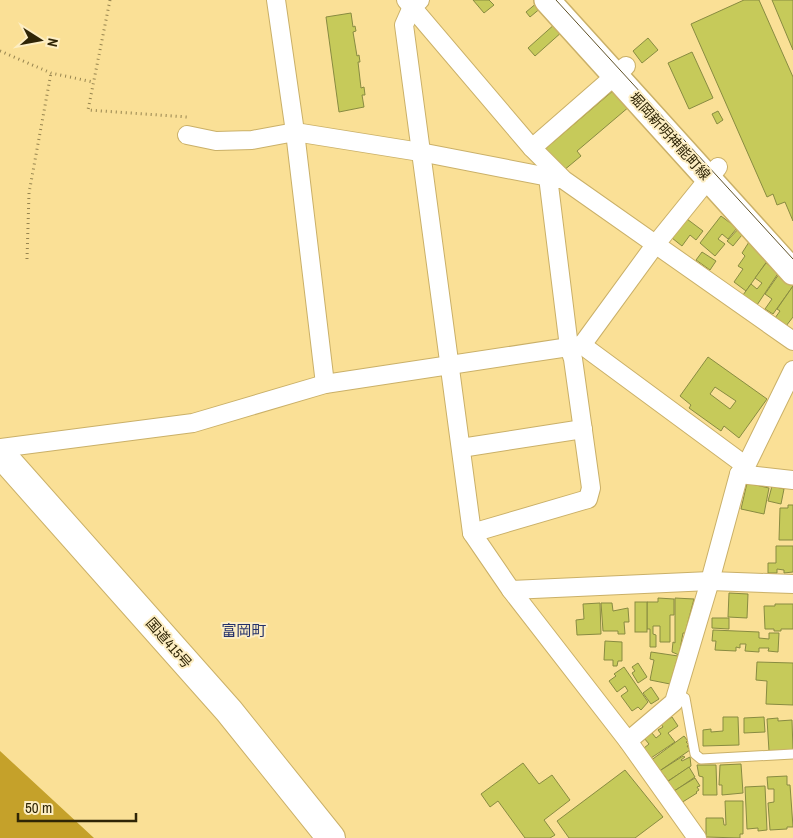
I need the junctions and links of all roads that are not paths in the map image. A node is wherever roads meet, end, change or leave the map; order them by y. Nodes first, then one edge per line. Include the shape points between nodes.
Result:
1 (276, 0) edge
2 (547, 0) edge
3 (567, 0) edge
4 (412, 2) edge
5 (621, 71) junction
6 (295, 132) junction
7 (187, 135) road end
8 (532, 148) junction
9 (420, 152) junction
10 (713, 172) junction
11 (556, 179) junction
12 (655, 245) junction
13 (793, 251) edge
14 (793, 272) edge
15 (793, 341) edge
16 (575, 346) junction
17 (450, 366) junction
18 (793, 370) edge
19 (326, 384) junction
20 (583, 429) junction
21 (0, 448) edge
22 (461, 448) junction
23 (0, 454) edge
24 (742, 470) junction
25 (793, 480) edge
26 (472, 533) junction
27 (710, 581) junction
28 (793, 584) edge
29 (511, 590) junction
30 (676, 693) junction
31 (628, 742) junction
32 (793, 754) edge
33 (330, 838) edge
34 (697, 838) edge

1 - 6 street
2 - 5 main road, 堀岡新明神能町線
3 - 5 main road, 堀岡新明神能町線
4 - 8 street
4 - 9 street via 404,25
5 - 8 street
5 - 10 main road, 堀岡新明神能町線
6 - 7 street via 252,140 216,142
6 - 9 street
6 - 19 street
8 - 11 street
9 - 11 street
9 - 17 street
10 - 12 street
10 - 13 main road, 堀岡新明神能町線
10 - 14 main road, 堀岡新明神能町線
11 - 12 street
11 - 16 street
12 - 15 street
12 - 16 street
16 - 17 street
16 - 20 street via 573,359
16 - 24 street
17 - 19 street
17 - 22 street
18 - 24 street
19 - 21 street via 193,423
20 - 22 street
20 - 26 street via 591,488 588,498
22 - 26 street
23 - 33 highway, 国道415号 via 229,711
24 - 25 street
24 - 27 street
26 - 29 street
27 - 28 street
27 - 29 street
27 - 30 street
29 - 31 street
30 - 31 street via 674,702
30 - 32 lane via 685,698 695,754 701,759
31 - 34 street

